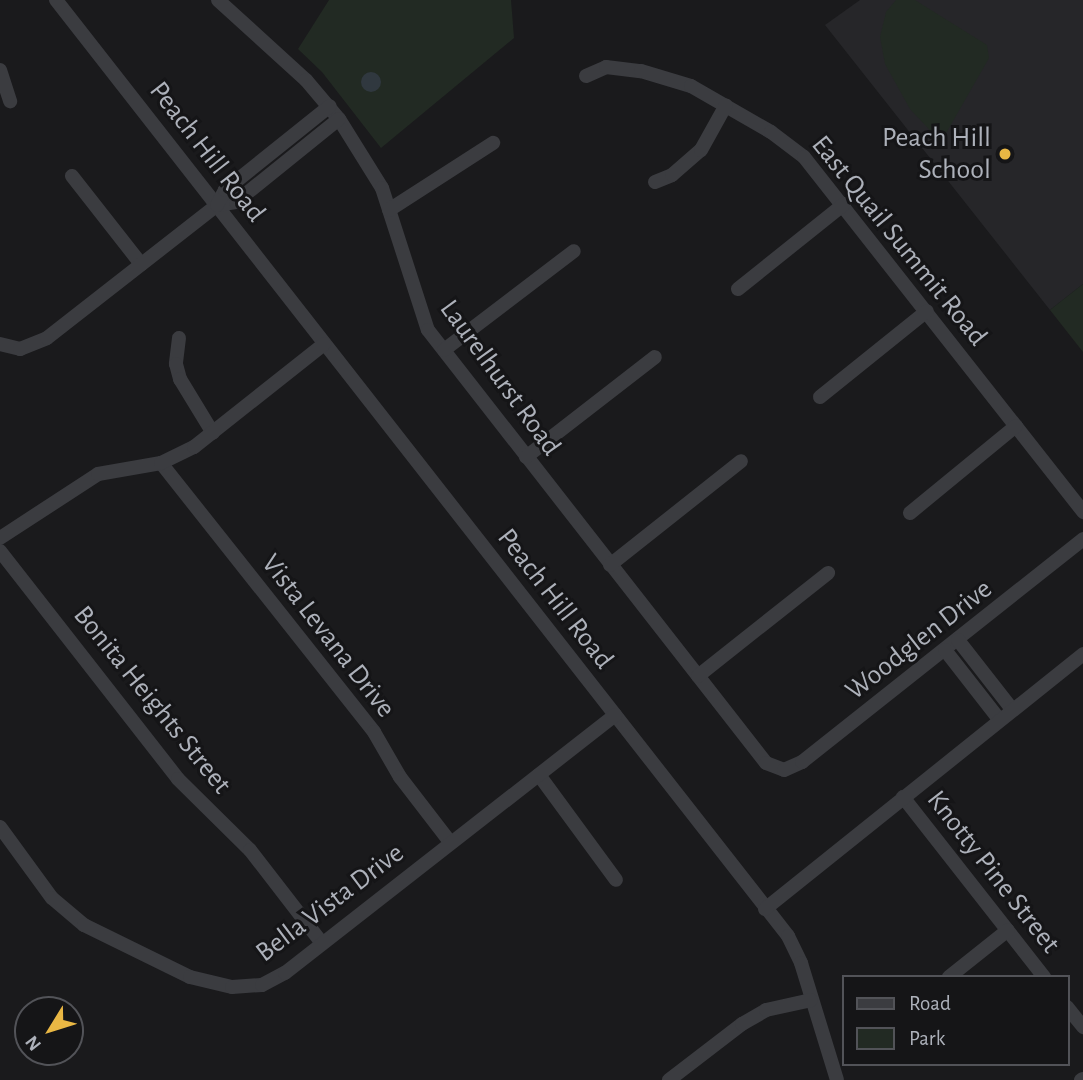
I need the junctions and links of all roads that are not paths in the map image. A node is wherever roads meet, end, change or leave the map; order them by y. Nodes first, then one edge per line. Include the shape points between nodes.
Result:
1 (56, 0) edge
2 (218, 0) edge
3 (0, 70) edge
4 (586, 76) dead end
5 (10, 101) dead end
6 (726, 105) junction
7 (330, 106) junction
8 (340, 119) junction
9 (493, 143) dead end
10 (72, 176) dead end
11 (655, 182) dead end
12 (845, 204) junction
13 (217, 205) junction
14 (389, 210) junction
15 (574, 251) dead end
16 (141, 264) junction
17 (738, 289) dead end
18 (927, 311) junction
19 (179, 338) dead end
20 (0, 344) edge
21 (324, 344) junction
22 (444, 350) junction
23 (655, 357) dead end
24 (820, 397) dead end
25 (1016, 426) junction
26 (213, 433) junction
27 (526, 457) junction
28 (741, 461) dead end
29 (162, 463) junction
30 (1083, 512) edge
31 (910, 513) dead end
32 (0, 538) edge
33 (1083, 539) edge
34 (0, 551) edge
35 (610, 565) junction
36 (828, 573) dead end
37 (958, 640) junction
38 (945, 650) junction
39 (1083, 654) edge
40 (698, 676) junction
41 (1012, 709) junction
42 (615, 715) junction
43 (999, 719) junction
44 (779, 769) joint
45 (539, 775) junction
46 (903, 797) junction
47 (0, 827) edge
48 (450, 842) junction
49 (616, 880) dead end
50 (765, 909) junction
51 (1008, 930) junction
52 (322, 943) junction
53 (952, 975) edge
54 (1042, 975) edge
55 (811, 1000) junction
56 (1069, 1010) edge
57 (1083, 1027) edge
58 (669, 1080) edge
59 (837, 1080) edge

1 - 13 street, Peach Hill Road
2 - 7 street, Laurelhurst Road
3 - 5 street
4 - 6 street, East Quail Summit Road via 606,67 641,71 691,86
6 - 11 street via 701,150 672,175
6 - 12 street, East Quail Summit Road via 792,147
7 - 8 street, Laurelhurst Road
7 - 13 street via 225,190
8 - 13 street via 236,202
8 - 14 street, Laurelhurst Road via 372,166
9 - 14 street
10 - 16 street
12 - 17 street
12 - 18 street, East Quail Summit Road
13 - 16 street
13 - 21 street, Peach Hill Road
14 - 22 street, Laurelhurst Road via 417,307
15 - 22 street
16 - 20 street via 47,338 20,349
18 - 24 street
18 - 25 street, East Quail Summit Road
19 - 26 street via 176,364 180,380
21 - 26 street
21 - 42 street, Peach Hill Road
22 - 27 street, Laurelhurst Road
23 - 27 street
25 - 30 street, East Quail Summit Road
25 - 31 street
26 - 29 street
27 - 35 street, Laurelhurst Road
28 - 35 street
29 - 32 street via 98,474
29 - 48 street, Vista Levana Drive via 373,732 400,777
33 - 37 street, Woodglen Drive
34 - 52 street, Bonita Heights Street via 178,779 250,850
35 - 40 street, Laurelhurst Road
36 - 40 street
37 - 38 street, Woodglen Drive
37 - 41 street
38 - 43 street
38 - 44 street, Woodglen Drive via 802,762
39 - 41 street
40 - 44 street, Laurelhurst Road via 759,757
41 - 43 street
42 - 45 street, Bella Vista Drive
42 - 50 street, Peach Hill Road
43 - 46 street
45 - 48 street, Bella Vista Drive
45 - 49 street
46 - 50 street
46 - 51 street, Knotty Pine Street
47 - 52 street, Bella Vista Drive via 72,917 142,957 190,977 232,987 262,985
48 - 52 street, Bella Vista Drive
50 - 55 street, Peach Hill Road via 788,936
51 - 53 street
51 - 54 street, Knotty Pine Street
55 - 58 street via 766,1010
55 - 59 street, Peach Hill Road
56 - 57 street

